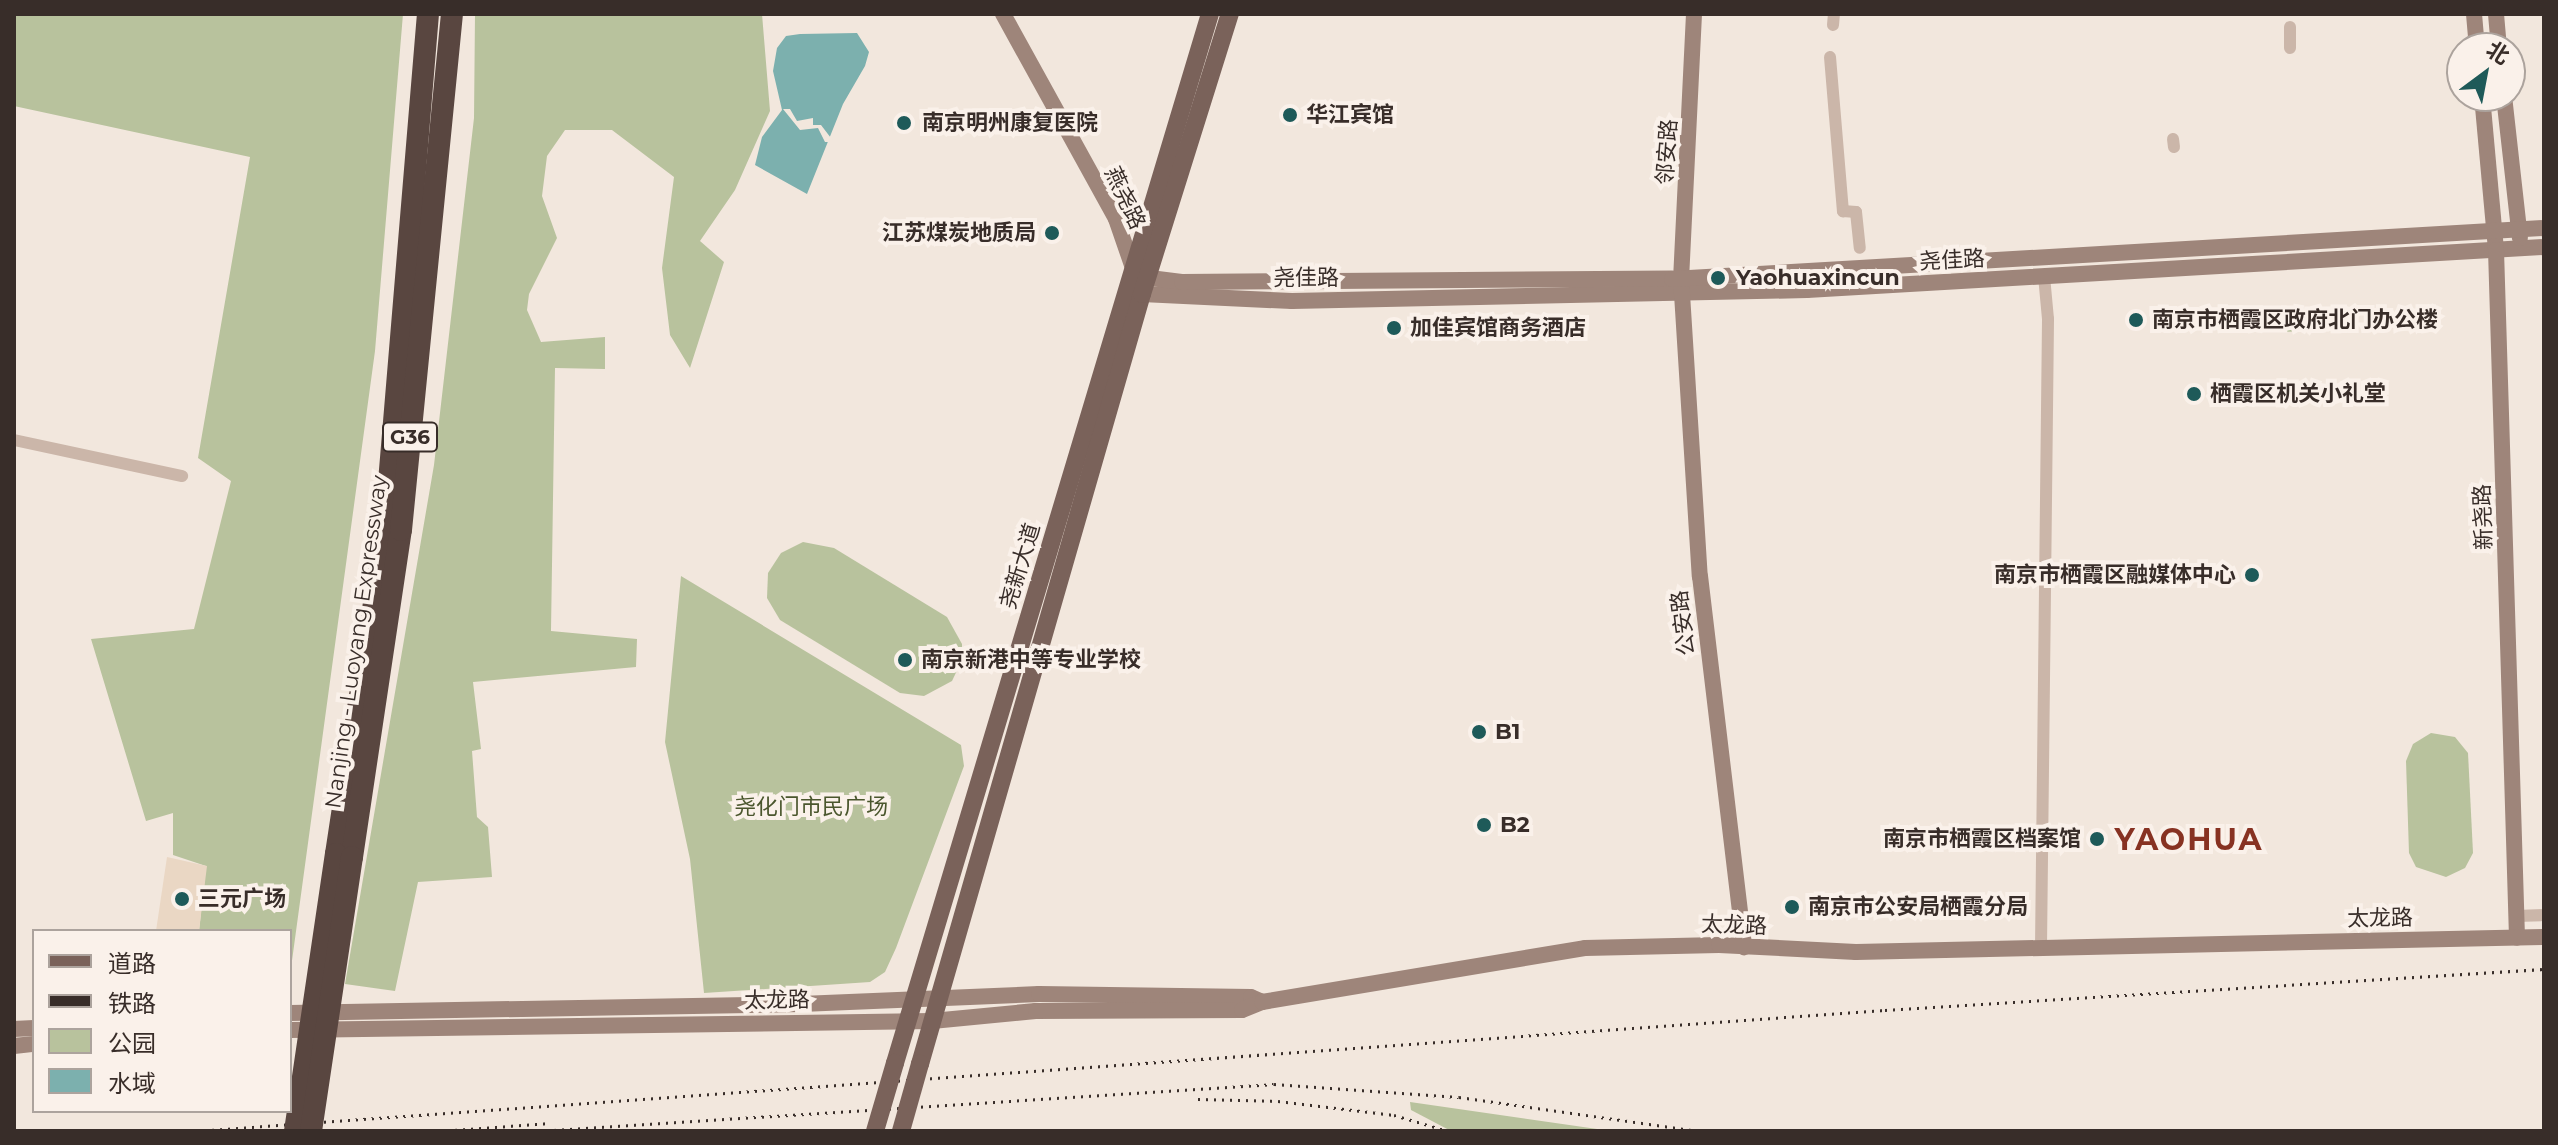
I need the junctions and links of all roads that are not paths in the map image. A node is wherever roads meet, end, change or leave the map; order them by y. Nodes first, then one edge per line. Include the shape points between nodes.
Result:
1 (418, 14) edge
2 (428, 14) edge
3 (1003, 14) edge
4 (1210, 14) edge
5 (1230, 14) edge
6 (1694, 14) edge
7 (451, 19) edge
8 (2290, 27) dead end
9 (2290, 48) dead end
10 (1830, 57) dead end
11 (2484, 112) edge
12 (2506, 112) edge
13 (415, 136) junction
14 (2544, 228) edge
15 (2520, 230) junction
16 (2495, 231) junction
17 (2544, 247) edge
18 (1860, 248) dead end
19 (2519, 249) junction
20 (2496, 250) junction
21 (2044, 276) junction
22 (1138, 281) junction
23 (1681, 285) junction
24 (14, 440) edge
25 (182, 476) dead end
26 (344, 855) junction
27 (2544, 915) edge
28 (2517, 916) junction
29 (2544, 937) edge
30 (2517, 938) junction
31 (1744, 947) junction
32 (2041, 947) junction
33 (910, 1001) junction
34 (939, 1001) junction
35 (1262, 1002) junction
36 (292, 1013) edge
37 (905, 1020) junction
38 (932, 1021) junction
39 (292, 1030) edge
40 (295, 1131) edge
41 (311, 1131) edge
42 (875, 1131) edge
43 (901, 1131) edge

1 - 13 highway
2 - 13 highway, Nanjing - Luoyang Expressway / G36
3 - 22 main road, 燕尧路 via 1116,219
4 - 22 main road, 尧新大道
5 - 22 main road, 尧新大道
6 - 23 main road, 邻安路
7 - 26 highway, Nanjing - Luoyang Expressway / G36 via 401,530
8 - 9 street
10 - 18 street via 1843,211 1856,212
11 - 16 main road, 新尧路
12 - 15 main road
13 - 26 highway, Nanjing - Luoyang Expressway / G36 via 385,530
14 - 15 main road, 尧佳路
15 - 16 main road, 尧佳路
15 - 19 main road
16 - 20 main road, 新尧路
16 - 23 main road, 尧佳路
17 - 19 main road, 尧佳路
19 - 20 main road, 尧佳路
20 - 21 main road, 尧佳路
20 - 28 main road, 新尧路
21 - 23 main road, 尧佳路
21 - 32 street via 2048,319
22 - 23 main road, 尧佳路 via 1292,301
22 - 33 main road, 尧新大道
22 - 34 main road, 尧新大道
23 - 31 main road, 公安路 via 1700,576
24 - 25 street
26 - 40 highway, Nanjing - Luoyang Expressway / G36, bridge
26 - 41 highway, Nanjing - Luoyang Expressway / G36, bridge
27 - 28 street
28 - 30 main road, 新尧路
29 - 30 main road, 太龙路
30 - 32 main road, 太龙路
31 - 32 main road, 太龙路 via 1856,952
31 - 35 main road, 太龙路 via 1585,948
33 - 34 main road, 太龙路
33 - 36 main road, 太龙路
33 - 37 main road, 尧新大道
34 - 35 main road, 太龙路 via 1054,994 1251,997
34 - 38 main road, 尧新大道
35 - 38 main road, 太龙路 via 1242,1010 1036,1011
37 - 38 main road, 太龙路
37 - 39 main road, 太龙路
37 - 42 main road, 尧新大道, bridge
38 - 43 main road, 尧新大道, bridge

